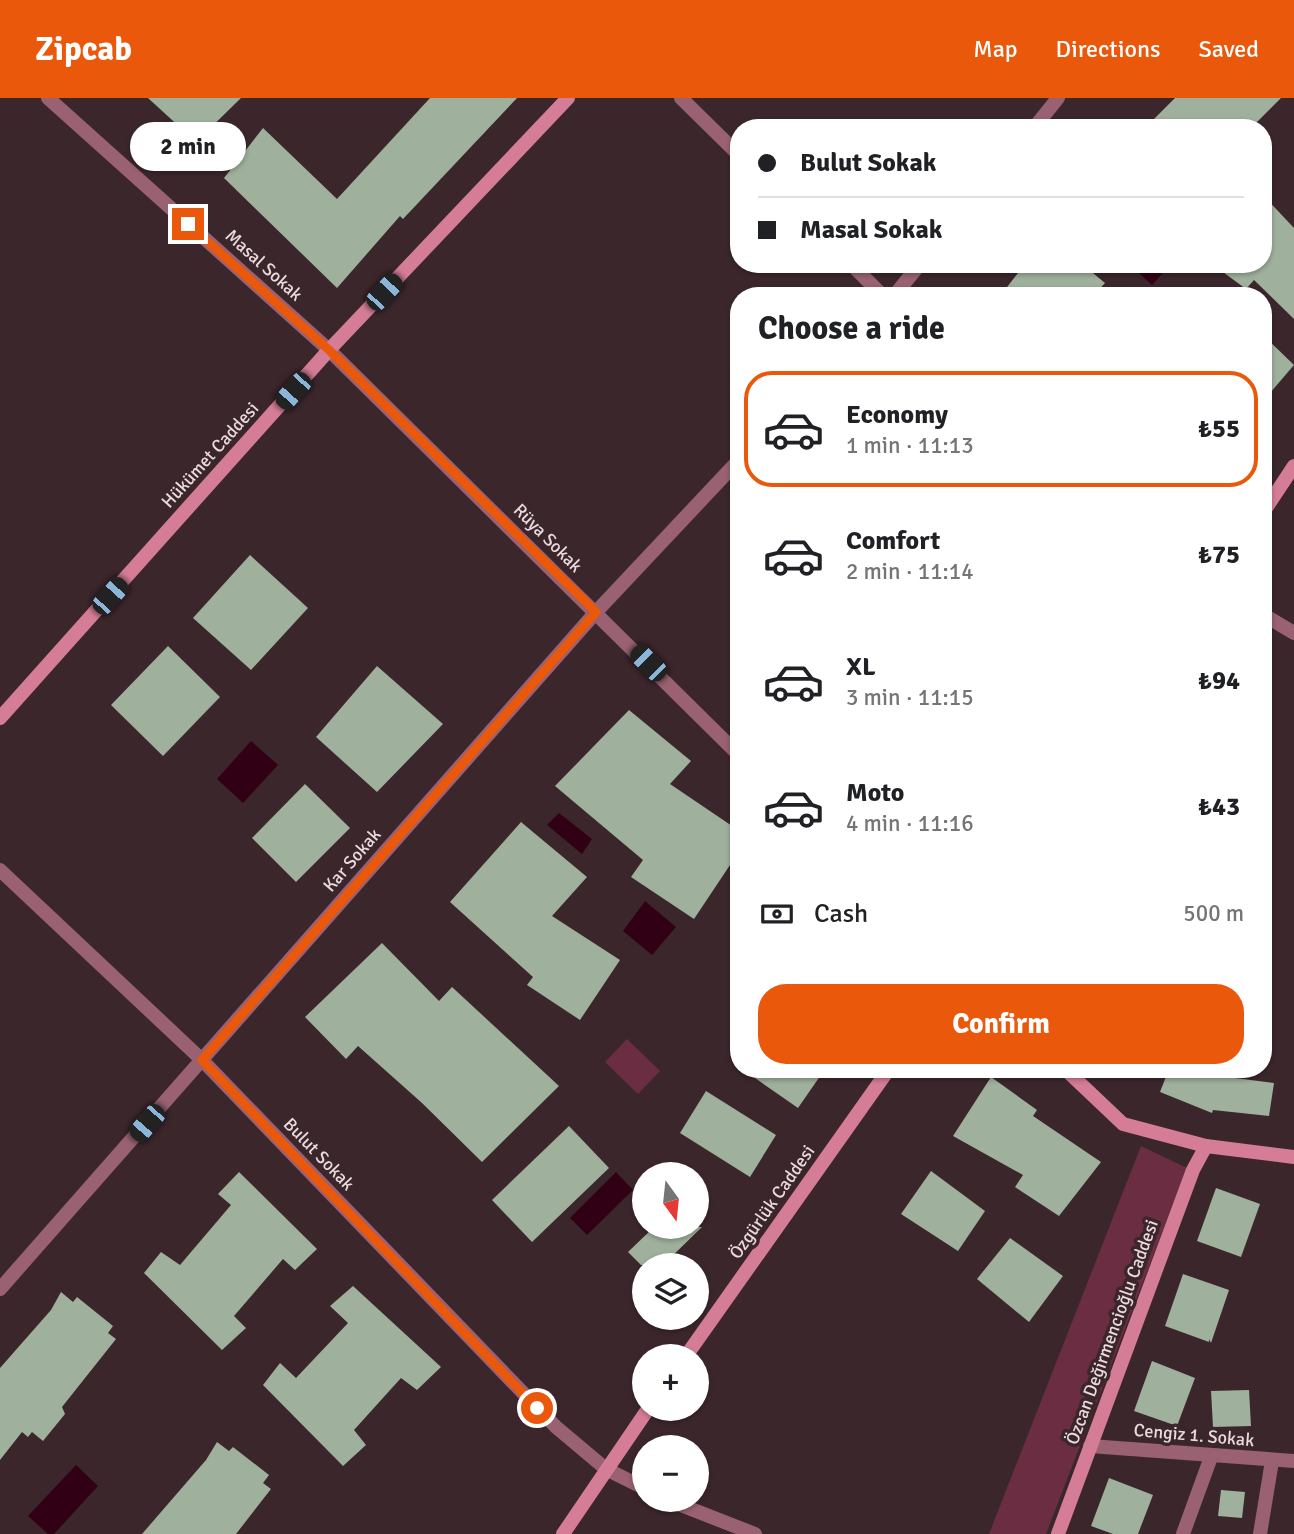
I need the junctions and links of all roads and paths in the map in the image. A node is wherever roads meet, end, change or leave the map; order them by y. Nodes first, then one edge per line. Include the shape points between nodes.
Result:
1 (47, 98) edge
2 (568, 98) edge
3 (681, 98) edge
4 (1058, 98) edge
5 (1041, 119) edge
6 (730, 146) edge
7 (859, 273) edge
8 (913, 273) edge
9 (874, 287) edge
10 (901, 287) edge
11 (329, 350) junction
12 (1294, 466) edge
13 (730, 470) edge
14 (1272, 499) edge
15 (596, 612) junction
16 (1272, 620) edge
17 (1294, 632) edge
18 (0, 718) edge
19 (730, 746) edge
20 (0, 870) edge
21 (202, 1060) junction
22 (883, 1078) edge
23 (1074, 1078) edge
24 (1206, 1146) junction
25 (1294, 1157) edge
26 (0, 1289) edge
27 (694, 1344) edge
28 (640, 1421) edge
29 (1090, 1446) junction
30 (1211, 1457) junction
31 (1272, 1461) junction
32 (1294, 1461) edge
33 (606, 1469) junction
34 (632, 1482) edge
35 (699, 1512) edge
36 (563, 1534) edge
37 (755, 1534) edge
38 (1058, 1534) edge
39 (1183, 1534) edge
40 (1260, 1534) edge

1 - 11 street, Masal Sokak
2 - 11 street, Hükümet Caddesi
3 - 6 street
4 - 5 street
7 - 9 street
8 - 10 street
11 - 15 street, Rüya Sokak
11 - 18 street, Hükümet Caddesi
12 - 14 street
13 - 15 street, Kar Sokak
15 - 19 street, Rüya Sokak
15 - 21 street, Kar Sokak
16 - 17 street
20 - 21 street, Bulut Sokak
21 - 26 street, Kar Sokak
21 - 33 street, Bulut Sokak via 556,1427
22 - 27 street, Özgürlük Caddesi
23 - 24 street via 1123,1124
24 - 25 street
24 - 29 street, Özcan Değirmencioğlu Caddesi
28 - 33 street
29 - 30 street, Cengiz 1. Sokak
29 - 38 street, Özcan Değirmencioğlu Caddesi
30 - 31 street, Cengiz 1. Sokak
30 - 39 street
31 - 32 street, Cengiz 1. Sokak
31 - 40 street
33 - 34 street, Bulut Sokak
33 - 36 street
35 - 37 street

